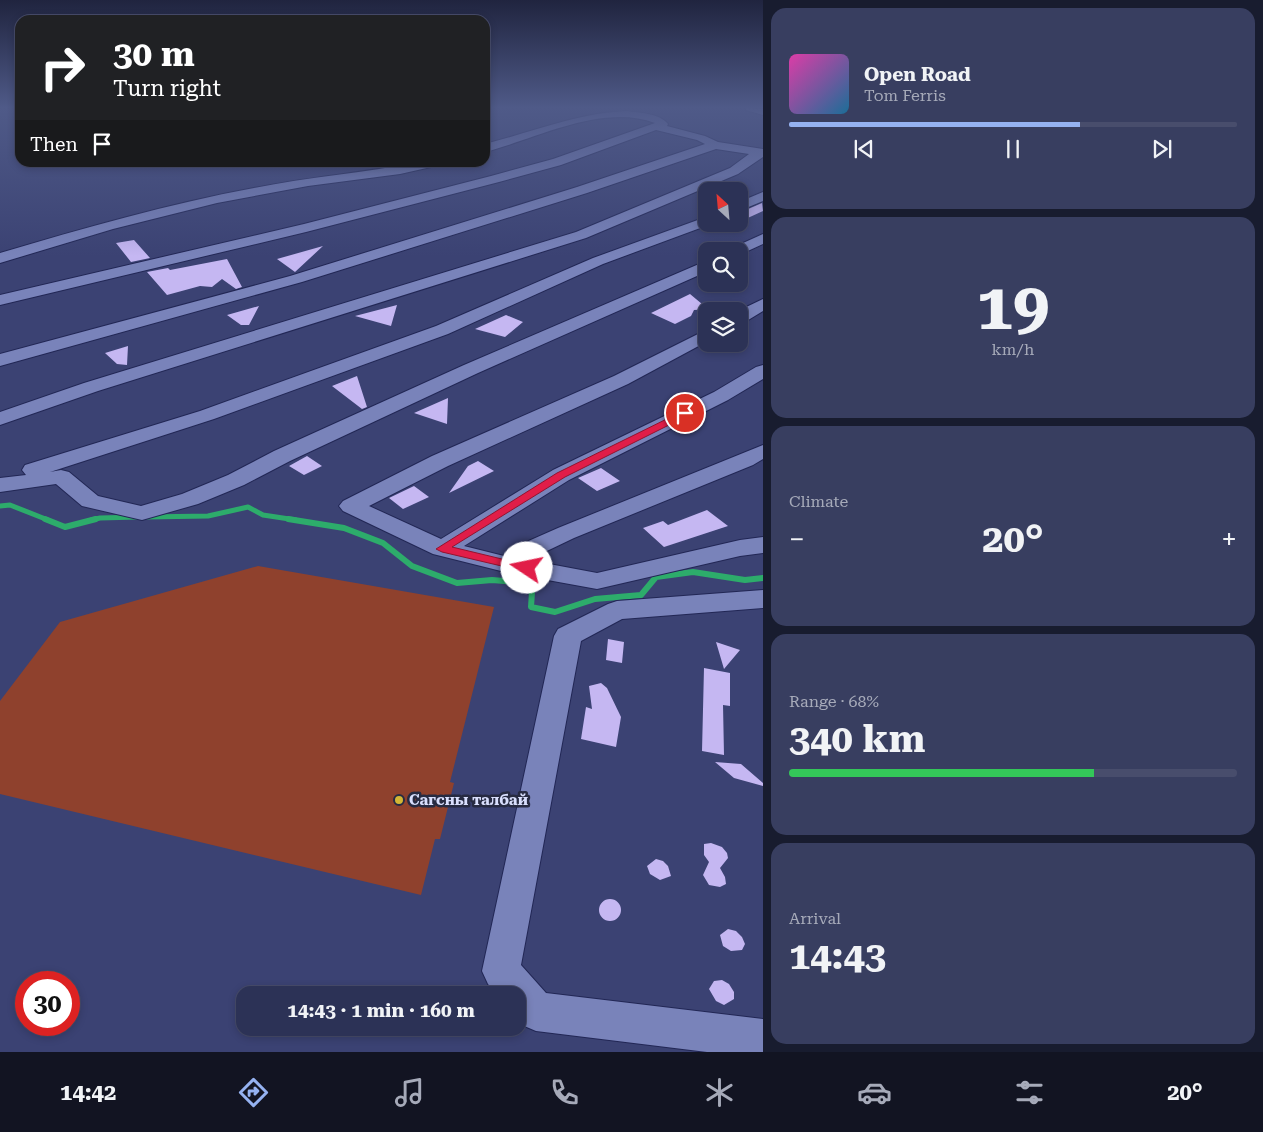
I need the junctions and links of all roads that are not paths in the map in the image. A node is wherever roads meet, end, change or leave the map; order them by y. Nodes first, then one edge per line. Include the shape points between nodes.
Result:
1 (571, 157) edge
2 (679, 157) edge
3 (754, 157) edge
4 (403, 167) edge
5 (763, 196) edge
6 (748, 203) edge
7 (698, 224) edge
8 (763, 238) edge
9 (748, 246) edge
10 (0, 258) edge
11 (698, 270) edge
12 (0, 291) edge
13 (18, 296) junction
14 (0, 300) edge
15 (763, 304) edge
16 (748, 313) edge
17 (698, 339) edge
18 (0, 360) edge
19 (763, 371) edge
20 (0, 418) edge
21 (763, 450) edge
22 (0, 480) edge
23 (0, 485) edge
24 (763, 546) edge
25 (442, 549) junction
26 (509, 565) junction
27 (763, 599) edge
28 (763, 1039) edge

1 - 13 street via 306,228
2 - 18 street via 296,279
3 - 20 street via 734,171 580,235
4 - 10 street via 235,196 65,237
5 - 6 street
7 - 22 street via 598,261 442,330 207,415
8 - 9 street
11 - 23 street via 471,369 236,480 182,501 142,513 90,501 61,477
12 - 13 street
13 - 14 street
15 - 16 street
17 - 25 street via 621,380 440,461 351,506
19 - 25 street via 721,396 561,475
21 - 26 street via 566,533 517,556
24 - 26 street via 740,548 597,581
25 - 26 street
27 - 28 street via 617,610 568,636 501,970 536,1011

